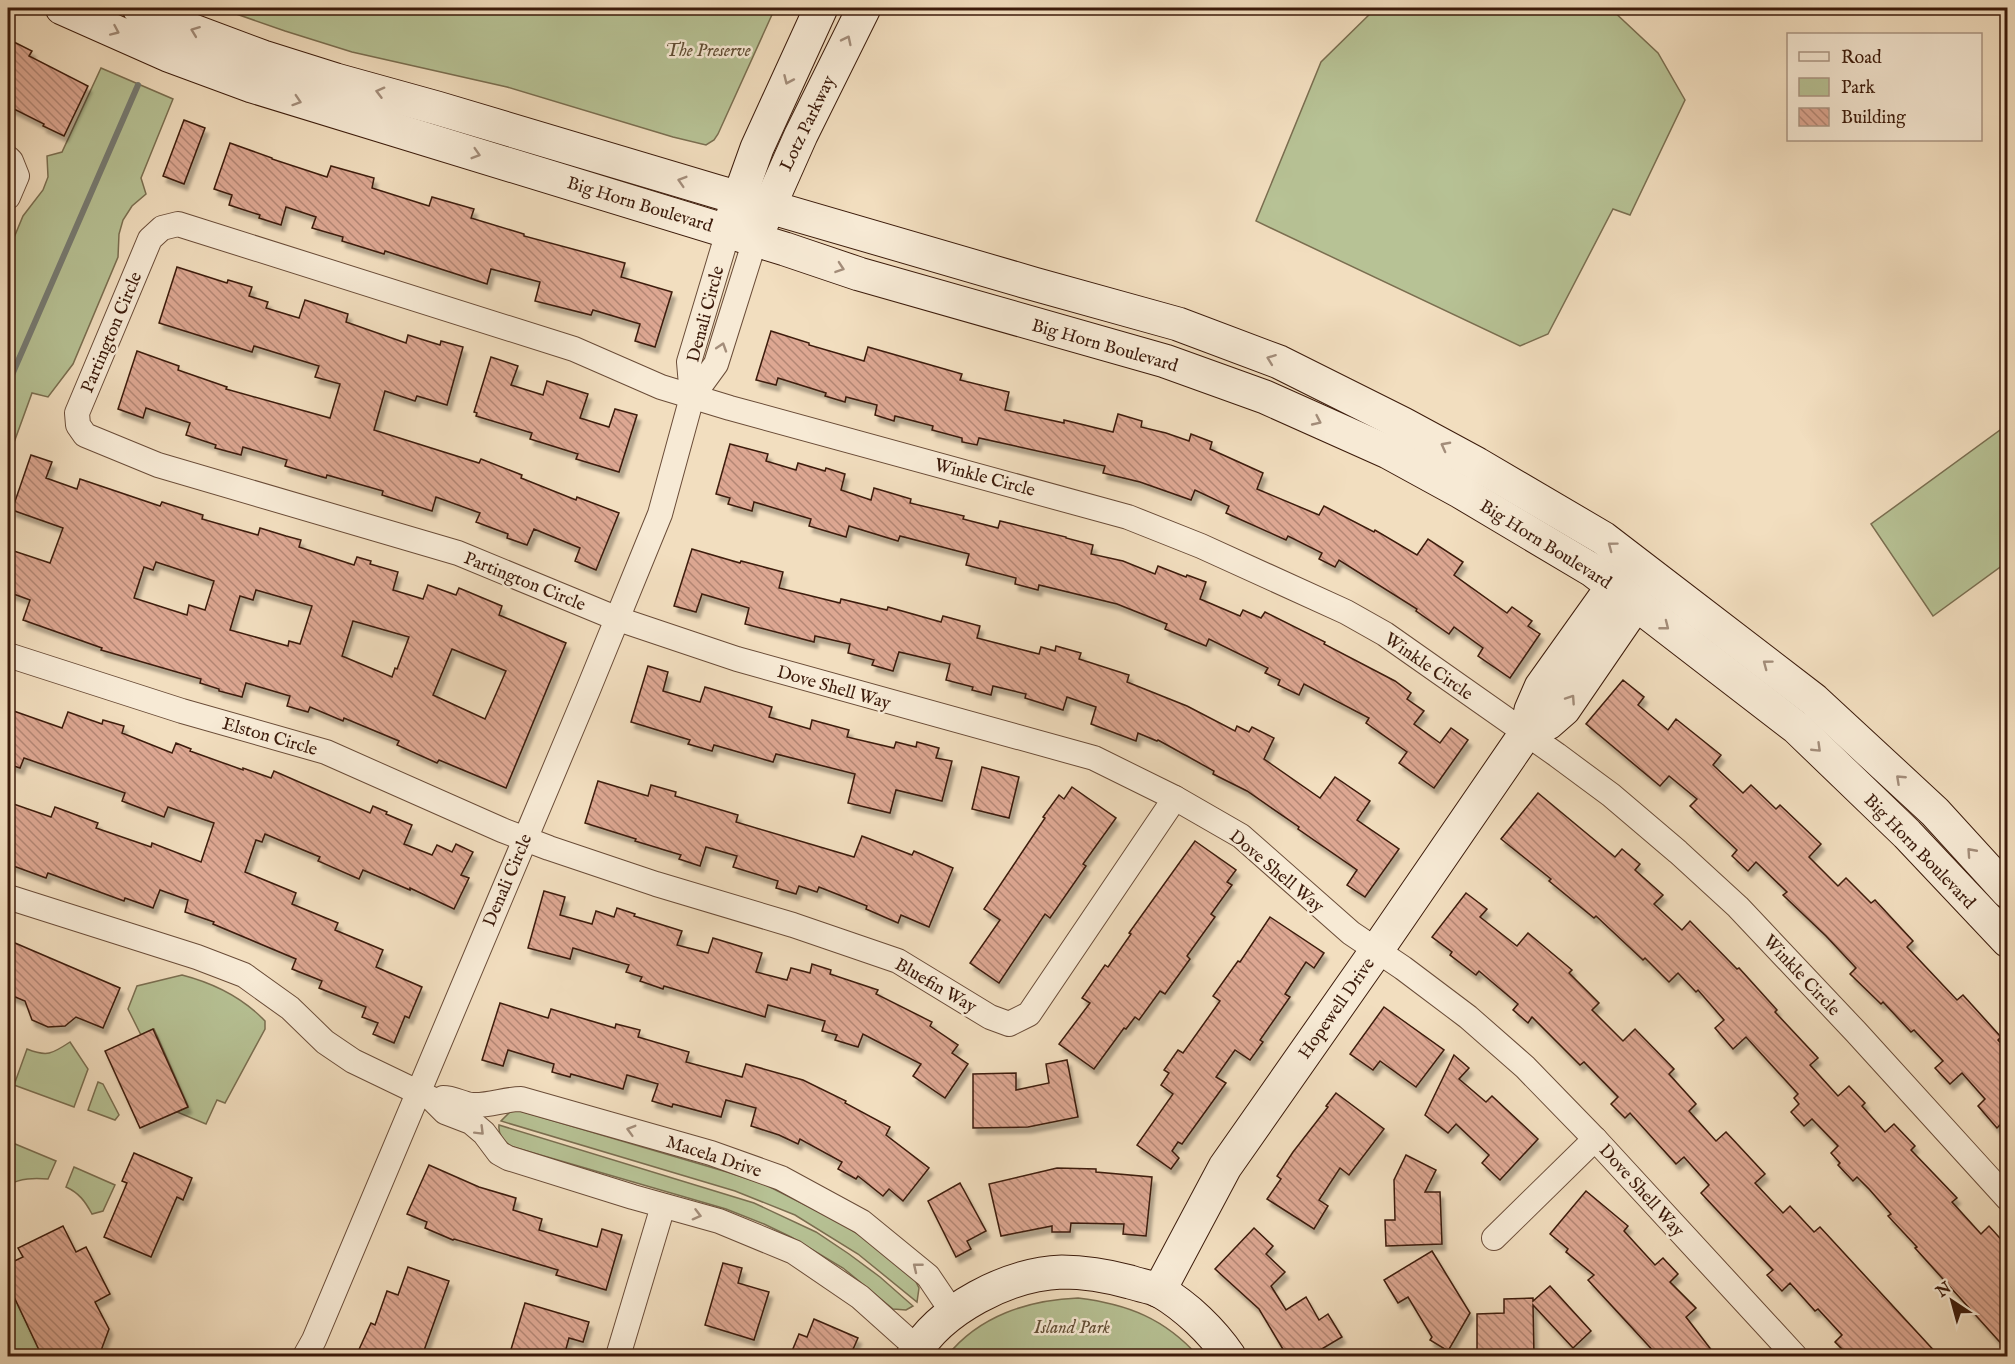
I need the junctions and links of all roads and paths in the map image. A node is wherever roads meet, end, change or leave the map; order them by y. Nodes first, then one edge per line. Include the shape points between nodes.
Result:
1 (62, 8) edge
2 (139, 8) edge
3 (820, 8) edge
4 (864, 8) edge
5 (8, 158) edge
6 (8, 197) edge
7 (753, 202) junction
8 (741, 236) junction
9 (692, 397) junction
10 (1625, 595) junction
11 (618, 620) junction
12 (8, 655) edge
13 (1526, 733) junction
14 (1175, 798) junction
15 (525, 839) junction
16 (2007, 892) edge
17 (8, 897) edge
18 (2007, 941) edge
19 (1377, 950) junction
20 (425, 1096) junction
21 (1595, 1139) junction
22 (2007, 1199) edge
23 (663, 1206) junction
24 (1494, 1238) dead end
25 (1159, 1290) junction
26 (953, 1313) junction
27 (915, 1352) edge
28 (305, 1356) edge
29 (618, 1356) edge
30 (1229, 1356) edge
31 (1795, 1356) edge

1 -> 8 main road, Big Horn Boulevard via 168,55 252,86
7 -> 2 main road, Big Horn Boulevard via 263,57
3 -> 7 main road, Lotz Parkway via 757,148
7 -> 4 main road, Lotz Parkway
5 - 6 street via 17,176
7 - 8 main road, Lotz Parkway
16 -> 7 main road, Big Horn Boulevard via 1935,812 1814,700 1603,538 1477,464 1279,362 1178,324
8 - 9 street, Denali Circle via 689,362
8 -> 10 main road, Big Horn Boulevard via 858,274 1165,361 1265,397 1388,452 1461,492 1592,570
9 - 11 street, Denali Circle via 660,514
9 - 11 street, Partington Circle via 655,386 574,349 178,224 162,228 150,239 77,413 78,425 85,435 158,465 458,553
9 - 13 street, Winkle Circle via 1117,513 1201,546 1346,612 1385,634
10 - 13 main road, Hopewell Drive via 1564,709 1548,723
10 -> 18 main road, Big Horn Boulevard via 1797,728 1907,834
11 - 14 street, Dove Shell Way via 737,659 1094,758
11 - 15 street, Denali Circle
12 - 15 street, Elston Circle via 326,752
13 - 19 main road, Hopewell Drive
13 - 22 street, Winkle Circle via 1611,795 1738,908
14 - 15 street, Bluefin Way via 1029,1014 1009,1024 990,1017 898,961
14 - 19 street, Dove Shell Way via 1241,836 1351,933
15 - 20 street, Denali Circle
17 - 20 street via 244,975 353,1061
19 - 21 street, Dove Shell Way via 1468,1017 1525,1067
19 - 25 main road, Hopewell Drive via 1225,1167
20 -> 23 street via 445,1112 471,1122 508,1158
26 -> 20 street, Macela Drive via 928,1276 862,1222 781,1178 711,1153 521,1099 470,1105 451,1098
20 - 28 street, Denali Circle
21 - 24 street
21 - 31 street, Dove Shell Way
23 -> 27 street via 719,1221 794,1252 860,1297
23 - 29 street
25 - 26 main road via 1107,1276 1062,1272 999,1286
25 - 30 main road via 1190,1312
26 - 27 main road

